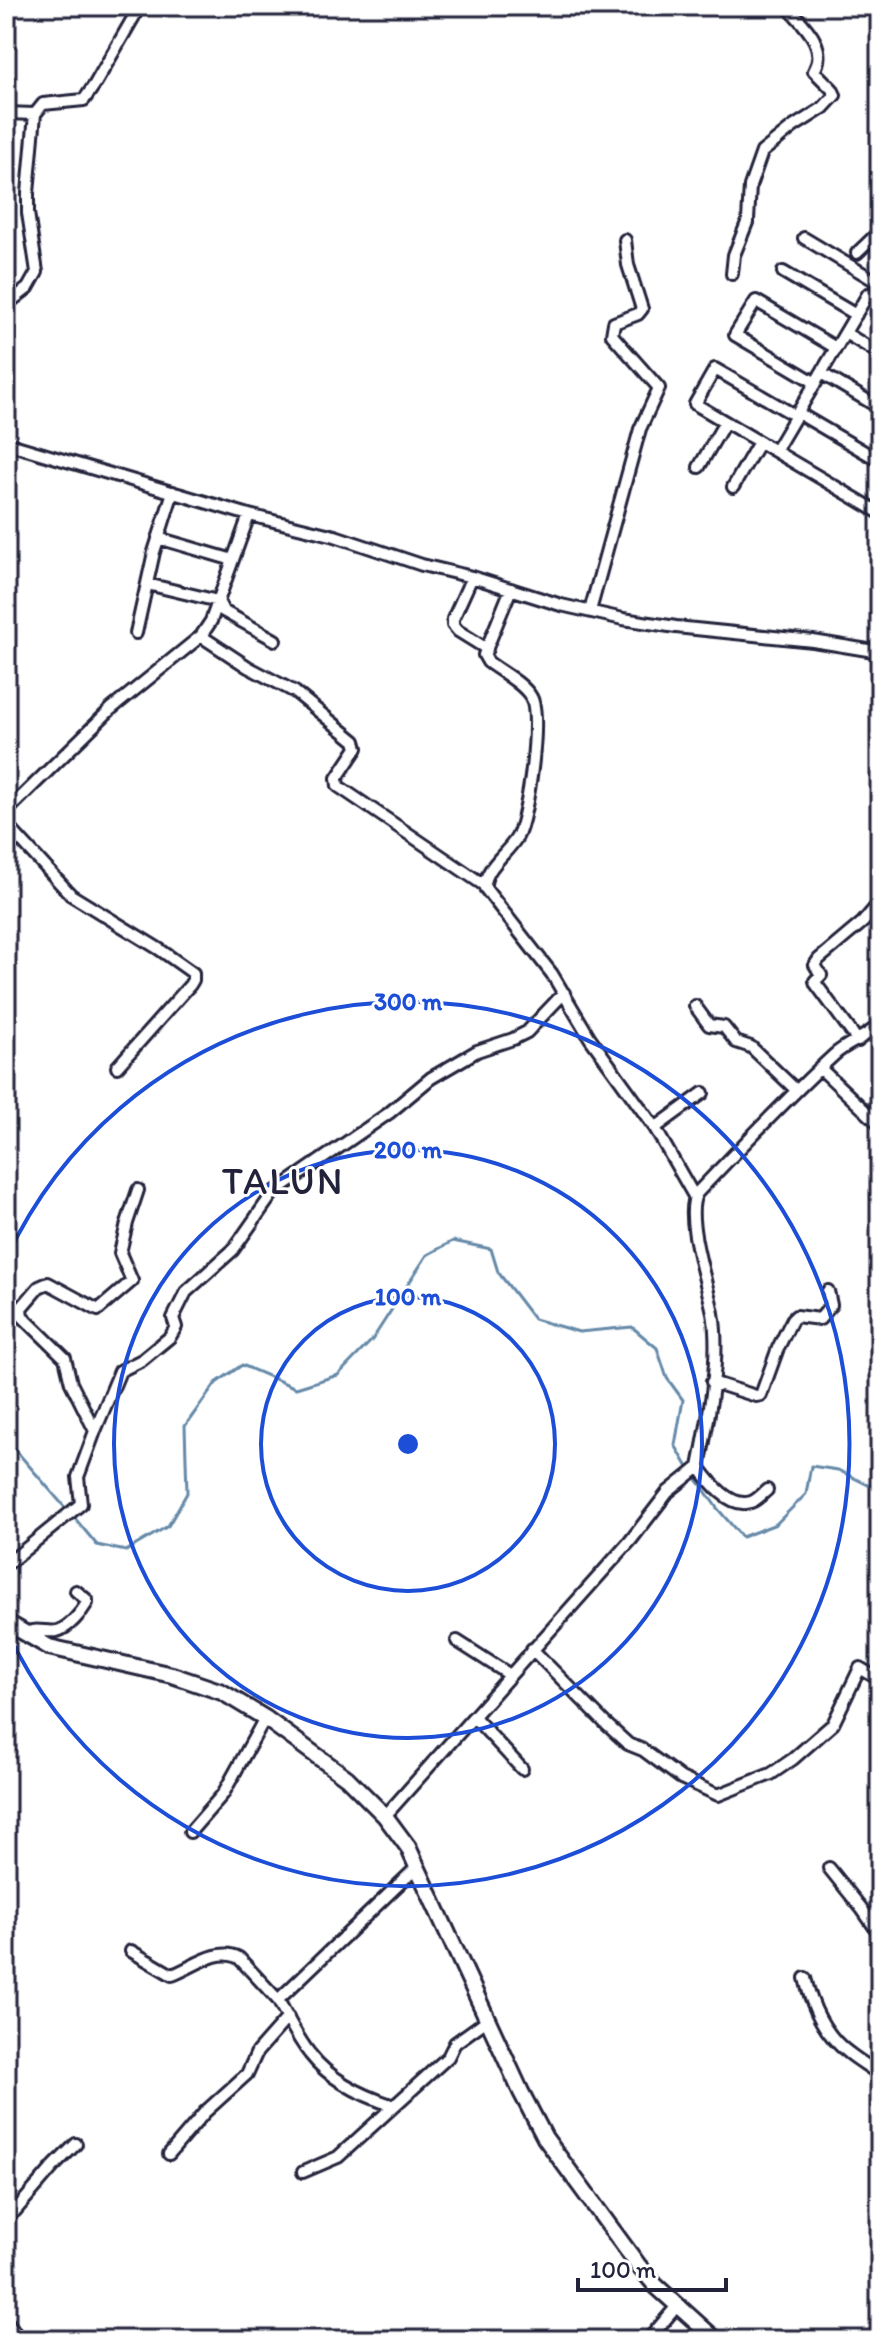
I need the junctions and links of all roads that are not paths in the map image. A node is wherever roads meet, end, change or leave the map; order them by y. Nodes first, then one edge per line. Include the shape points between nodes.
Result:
1 (140, 6) edge
2 (787, 6) edge
3 (6, 113) edge
4 (35, 114) junction
5 (880, 231) edge
6 (804, 238) dead end
7 (625, 240) dead end
8 (857, 253) dead end
9 (783, 272) dead end
10 (732, 274) dead end
11 (879, 282) edge
12 (868, 294) junction
13 (880, 301) edge
14 (6, 305) edge
15 (856, 315) junction
16 (845, 333) junction
17 (836, 348) junction
18 (880, 354) edge
19 (819, 378) junction
20 (880, 408) edge
21 (797, 414) junction
22 (725, 422) junction
23 (759, 442) junction
24 (6, 443) edge
25 (775, 451) junction
26 (880, 461) edge
27 (699, 467) dead end
28 (733, 487) dead end
29 (173, 492) junction
30 (880, 513) edge
31 (249, 515) junction
32 (158, 538) junction
33 (233, 560) junction
34 (472, 577) junction
35 (147, 584) junction
36 (511, 589) junction
37 (218, 601) junction
38 (590, 611) junction
39 (136, 633) dead end
40 (201, 636) junction
41 (275, 640) dead end
42 (487, 649) junction
43 (880, 652) edge
44 (6, 812) edge
45 (6, 824) edge
46 (484, 885) junction
47 (880, 902) edge
48 (564, 993) junction
49 (695, 1006) dead end
50 (880, 1024) edge
51 (858, 1041) junction
52 (117, 1067) dead end
53 (820, 1068) junction
54 (796, 1090) junction
55 (703, 1093) dead end
56 (880, 1125) edge
57 (655, 1128) junction
58 (138, 1190) dead end
59 (694, 1196) junction
60 (828, 1291) dead end
61 (712, 1382) junction
62 (95, 1431) junction
63 (697, 1469) junction
64 (767, 1490) dead end
65 (6, 1565) edge
66 (76, 1591) dead end
67 (6, 1622) edge
68 (24, 1634) junction
69 (457, 1641) dead end
70 (532, 1649) junction
71 (510, 1675) junction
72 (880, 1680) edge
73 (474, 1717) junction
74 (265, 1718) junction
75 (522, 1769) dead end
76 (385, 1816) junction
77 (190, 1832) dead end
78 (418, 1866) junction
79 (829, 1868) dead end
80 (880, 1935) edge
81 (131, 1951) dead end
82 (805, 1978) dead end
83 (278, 2000) junction
84 (288, 2017) junction
85 (487, 2020) junction
86 (880, 2075) edge
87 (394, 2106) junction
88 (76, 2144) dead end
89 (169, 2154) dead end
90 (303, 2172) dead end
91 (6, 2216) edge
92 (677, 2306) junction
93 (6, 2320) edge
94 (12, 2340) edge
95 (648, 2340) edge
96 (716, 2340) edge

1 - 4 street via 86,97 43,104
2 - 10 street via 819,47 814,71 835,95 762,152
3 - 4 street
4 - 14 street via 28,203 37,272 28,288
5 - 8 street
6 - 11 street
7 - 38 street via 642,309 612,328 613,338 659,388 640,429
9 - 15 street
11 - 12 street
12 - 13 street
12 - 15 street
15 - 16 street
16 - 17 street
16 - 18 street
17 - 19 street
17 - 19 street via 756,301 735,335
19 - 20 street
19 - 21 street
21 - 22 street via 715,369 695,404
21 - 25 street
21 - 26 street
22 - 23 street
22 - 27 street
23 - 25 street
23 - 28 street
24 - 29 street
25 - 30 street
29 - 31 street
29 - 32 street
31 - 33 street
31 - 34 street
32 - 33 street
32 - 35 street
33 - 37 street
34 - 36 street
34 - 42 street via 453,625
35 - 37 street
35 - 39 street
36 - 38 street
36 - 42 street
37 - 40 street
37 - 41 street via 223,611
38 - 43 street
40 - 44 street via 111,709
40 - 46 street via 295,692 355,741 357,748 337,778 338,786
42 - 46 street via 488,662 527,691 535,709 523,825
45 - 52 street via 71,895 193,973 190,985
46 - 48 street
47 - 51 street via 815,965 821,975 816,984
48 - 57 street
48 - 62 street via 527,1032 477,1051 431,1078 270,1196 233,1250 186,1292 170,1337 120,1371
49 - 54 street via 709,1025 724,1027 736,1042 751,1047
50 - 51 street
51 - 53 street
53 - 54 street
53 - 56 street
54 - 59 street
55 - 57 street
57 - 59 street
58 - 62 street via 120,1253 132,1281 98,1310 48,1283 21,1308 22,1316 65,1358
59 - 61 street via 692,1217 714,1321
60 - 61 street via 831,1305 820,1319 792,1320 761,1395
61 - 63 street
62 - 65 street via 81,1467 82,1501
63 - 64 street via 740,1503
63 - 70 street via 668,1492
66 - 68 street via 87,1603 63,1629
67 - 68 main road
68 - 74 main road via 59,1650 195,1682
69 - 71 street
70 - 71 street
70 - 72 street via 628,1744 718,1795 771,1774 833,1724 860,1668
71 - 73 street
73 - 75 street
73 - 76 street
74 - 76 main road via 347,1778
74 - 77 street via 223,1794
76 - 78 main road
78 - 83 street
78 - 85 main road
79 - 80 street
81 - 83 street via 172,1975 232,1954
82 - 86 street via 825,2030
83 - 84 street
84 - 87 street via 320,2064 356,2091
84 - 89 street via 257,2052 247,2074
85 - 87 street via 455,2043 448,2057
85 - 92 main road via 545,2138 638,2265
87 - 90 street via 338,2157
88 - 91 street
92 - 95 street
92 - 96 main road
93 - 94 street via 14,2331

